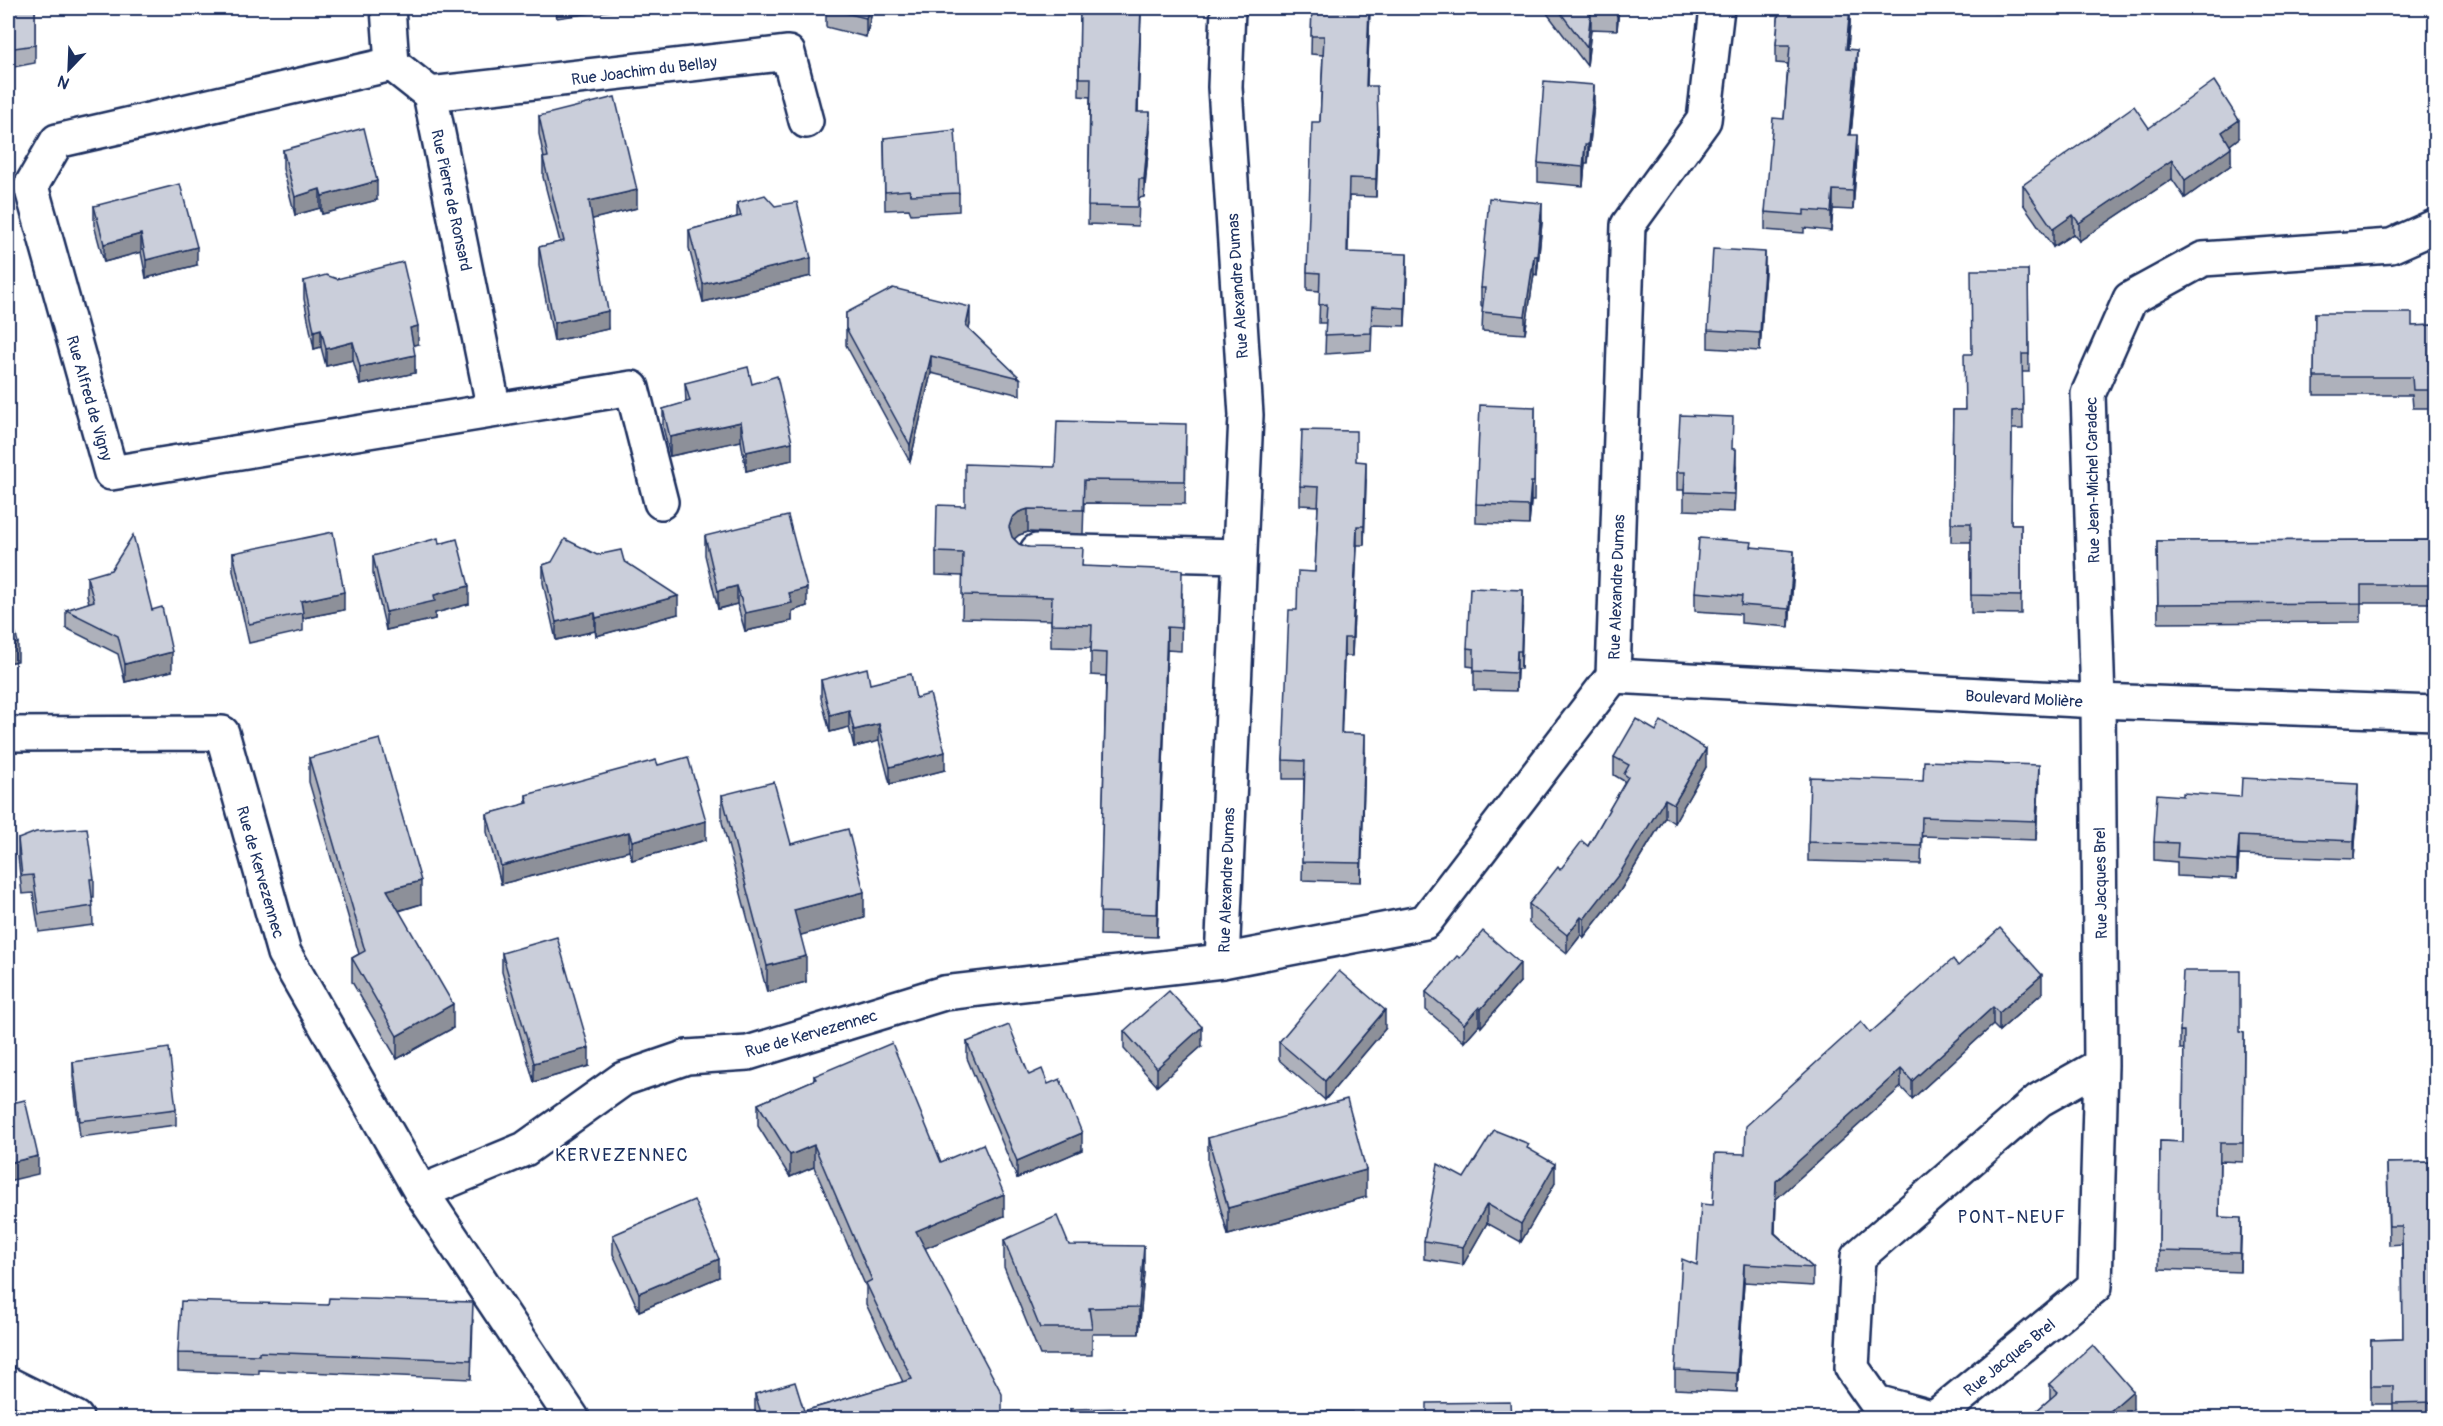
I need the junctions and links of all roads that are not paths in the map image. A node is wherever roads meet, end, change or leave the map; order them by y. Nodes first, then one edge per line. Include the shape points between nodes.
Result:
1 (388, 8) edge
2 (1228, 8) edge
3 (1717, 8) edge
4 (392, 64) junction
5 (430, 94) junction
6 (806, 121) dead end
7 (2436, 226) edge
8 (495, 410) junction
9 (661, 502) dead end
10 (1028, 551) edge
11 (1239, 556) junction
12 (1613, 676) junction
13 (2098, 701) junction
14 (2436, 713) edge
15 (8, 734) edge
16 (1222, 961) junction
17 (944, 993) joint
18 (2101, 1065) junction
19 (422, 1192) junction
20 (8, 1384) edge
21 (76, 1419) edge
22 (572, 1419) edge

1 - 4 street
2 - 11 street, Rue Alexandre Dumas via 1225,87 1246,415
3 - 12 street, Rue Alexandre Dumas via 1704,120 1628,225
4 - 5 street
4 - 8 street, Rue Alfred de Vigny via 57,141 31,186 111,473
5 - 6 street, Rue Joachim du Bellay via 788,53
5 - 8 street, Rue Pierre de Ronsard
7 - 13 street, Rue Jean-Michel Caradec via 2391,246 2203,259 2130,299 2088,394
8 - 9 street, Rue Alfred de Vigny via 632,388
10 - 11 street
11 - 16 street, Rue Alexandre Dumas
12 - 13 street, Boulevard Molière
12 - 16 street, Rue Alexandre Dumas via 1425,922
13 - 14 street, Boulevard Molière
13 - 18 street, Rue Jacques Brel
15 - 19 street, Rue de Kervezennec via 222,733 284,953
16 - 17 street, Rue Alexandre Dumas
17 - 19 street, Rue de Kervezennec via 748,1053 687,1057 623,1079 525,1149
18 - 18 street, Rue Jacques Brel via 2039,1100 1858,1257 1852,1368 1876,1402 1934,1418 2095,1286
19 - 22 street, Rue de Kervezennec
20 - 21 street

